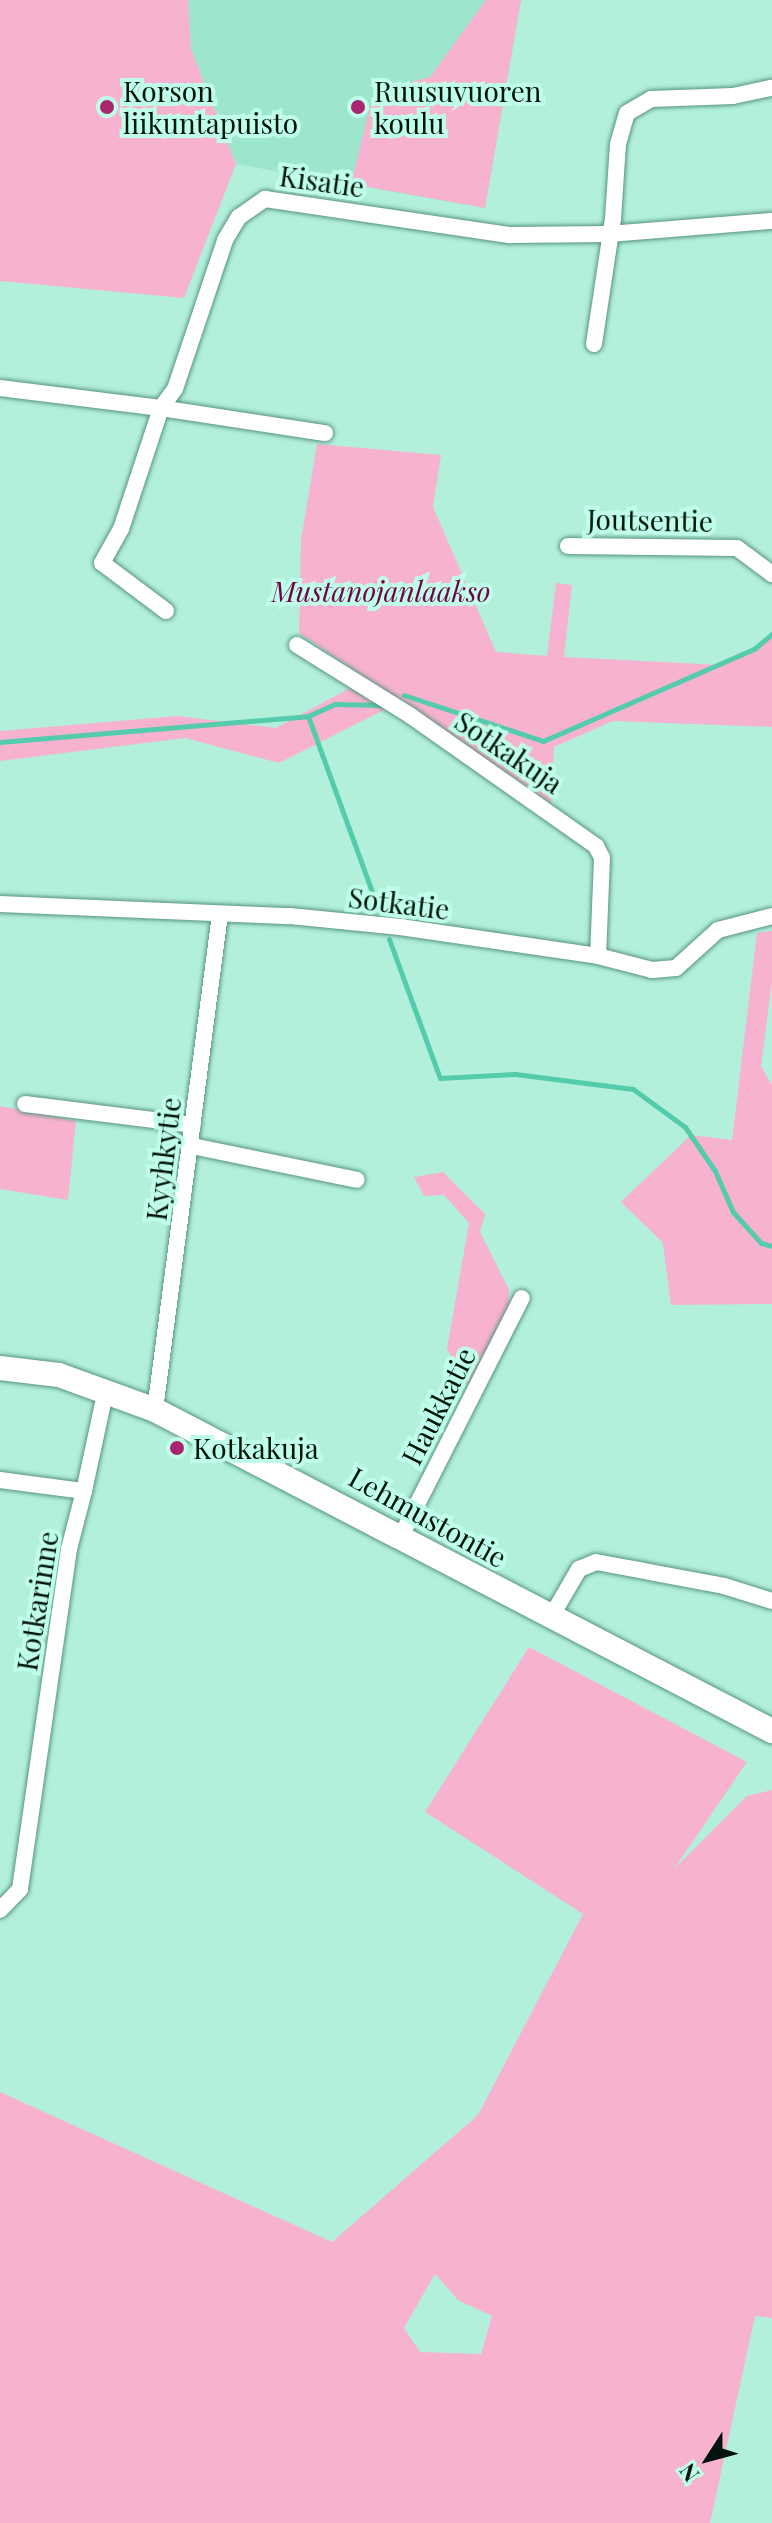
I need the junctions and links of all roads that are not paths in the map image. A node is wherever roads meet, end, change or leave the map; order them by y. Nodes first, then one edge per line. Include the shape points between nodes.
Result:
1 (772, 88) edge
2 (772, 221) edge
3 (609, 234) junction
4 (594, 344) dead end
5 (0, 388) edge
6 (161, 408) junction
7 (325, 433) dead end
8 (568, 546) dead end
9 (772, 574) edge
10 (166, 611) dead end
11 (297, 645) dead end
12 (0, 904) edge
13 (220, 914) junction
14 (772, 916) edge
15 (598, 956) junction
16 (25, 1104) dead end
17 (193, 1125) junction
18 (192, 1146) junction
19 (357, 1180) dead end
20 (522, 1298) dead end
21 (0, 1368) edge
22 (106, 1389) junction
23 (155, 1410) junction
24 (0, 1480) edge
25 (84, 1491) junction
26 (400, 1538) junction
27 (772, 1601) edge
28 (551, 1617) junction
29 (772, 1731) edge
30 (4, 1908) edge

1 - 3 street via 635,105 627,113 618,144
2 - 3 street, Kisatie
3 - 4 street
3 - 6 street, Kisatie via 476,231 265,199 239,217 225,240 175,389
5 - 6 street
6 - 7 street
6 - 10 street, Kisatie via 121,529 102,563
8 - 9 street, Joutsentie via 737,548
11 - 15 street, Sotkakuja via 411,716 596,846 602,858
12 - 13 street, Sotkatie
13 - 15 street, Sotkatie via 400,927
13 - 17 street, Kyyhkytie
14 - 15 street, Sotkatie via 718,930 676,968 652,970
16 - 17 street
17 - 18 street, Kyyhkytie
18 - 19 street
18 - 23 street, Kyyhkytie
20 - 26 street, Haukkatie
21 - 22 main road, Lehmustontie via 59,1375
22 - 23 main road, Lehmustontie
22 - 25 street
23 - 26 main road, Lehmustontie
24 - 25 street
25 - 30 street, Kotkarinne via 69,1549 20,1889
26 - 28 main road, Lehmustontie
27 - 28 street via 724,1586 596,1562 579,1569
28 - 29 main road, Lehmustontie

